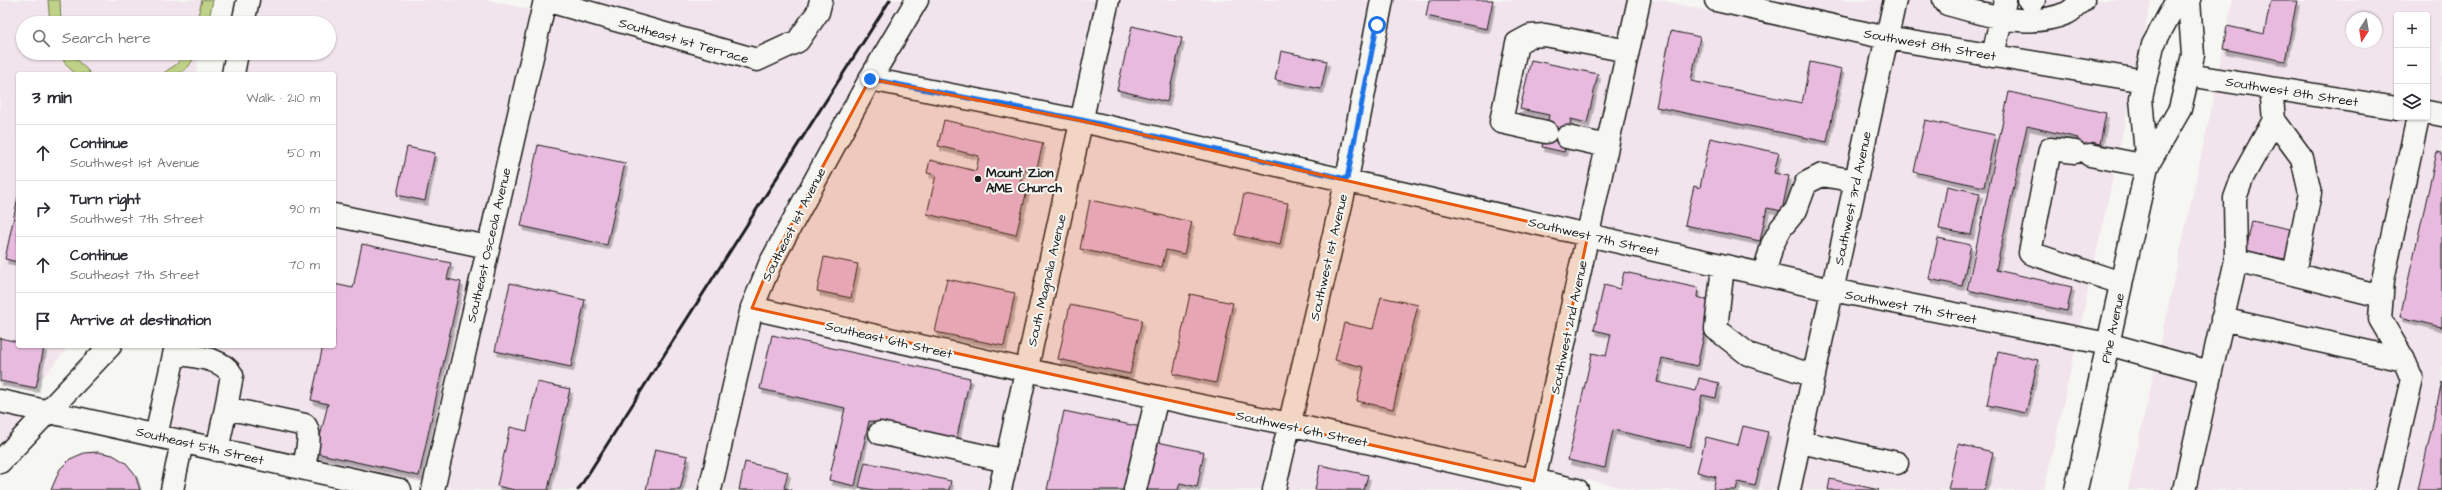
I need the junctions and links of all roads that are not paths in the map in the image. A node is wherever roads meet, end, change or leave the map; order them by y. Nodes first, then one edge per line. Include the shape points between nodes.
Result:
1 (248, 0) edge
2 (545, 0) edge
3 (821, 0) edge
4 (917, 0) edge
5 (1108, 0) edge
6 (1382, 0) edge
7 (1639, 0) edge
8 (1716, 0) edge
9 (1895, 0) edge
10 (1944, 0) edge
11 (2029, 0) edge
12 (2034, 0) edge
13 (2083, 0) edge
14 (2177, 0) edge
15 (2189, 0) edge
16 (2003, 9) edge
17 (245, 16) edge
18 (1887, 38) junction
19 (1628, 51) junction
20 (1994, 56) junction
21 (235, 60) edge
22 (232, 72) edge
23 (2188, 75) junction
24 (870, 79) junction
25 (2145, 81) junction
26 (2271, 88) junction
27 (2394, 108) edge
28 (2430, 113) edge
29 (2442, 115) edge
30 (1082, 120) junction
31 (2274, 120) junction
32 (2417, 120) edge
33 (1546, 132) dead end
34 (1567, 137) dead end
35 (1607, 146) junction
36 (2147, 166) junction
37 (1347, 179) junction
38 (1856, 181) junction
39 (336, 214) edge
40 (1588, 235) junction
41 (488, 247) junction
42 (2236, 260) junction
43 (1723, 266) junction
44 (2294, 274) junction
45 (1764, 275) junction
46 (2121, 283) junction
47 (1832, 290) junction
48 (2382, 296) junction
49 (752, 308) junction
50 (2222, 319) junction
51 (2108, 344) junction
52 (108, 348) edge
53 (176, 350) edge
54 (2404, 360) junction
55 (1026, 370) junction
56 (2210, 372) junction
57 (1814, 376) junction
58 (1157, 397) junction
59 (0, 401) edge
60 (226, 408) junction
61 (47, 410) junction
62 (1289, 424) junction
63 (880, 433) dead end
64 (156, 436) junction
65 (182, 442) junction
66 (1800, 442) junction
67 (218, 450) junction
68 (1007, 461) junction
69 (0, 462) edge
70 (1897, 463) dead end
71 (304, 468) junction
72 (1533, 485) edge
73 (172, 490) edge
74 (400, 490) edge
75 (433, 490) edge
76 (710, 490) edge
77 (1000, 490) edge
78 (1135, 490) edge
79 (1274, 490) edge
80 (1577, 490) edge
81 (1789, 490) edge
82 (2076, 490) edge
83 (2184, 490) edge
84 (2386, 490) edge

1 - 17 main road
2 - 3 main road, Southeast 1st Terrace via 757,60 798,41 818,12
2 - 41 main road, Southeast Osceola Avenue
4 - 24 main road, Southeast 1st Avenue
5 - 30 main road, South Magnolia Avenue
6 - 37 main road, Southwest 1st Avenue
7 - 19 main road, Southwest 2nd Avenue
8 - 18 main road, Southwest 8th Street
9 - 18 main road, Southwest 3rd Avenue
10 - 16 main road via 1947,4
11 - 12 main road
13 - 16 main road via 2068,13 2034,21
14 - 25 main road, Pine Avenue via 2153,45
15 - 23 main road, Pine Avenue via 2193,55
16 - 20 main road
18 - 20 main road, Southwest 8th Street
18 - 38 main road, Southwest 3rd Avenue
19 - 33 main road via 1546,35 1530,36 1517,43 1501,122
19 - 35 main road, Southwest 2nd Avenue
20 - 25 main road, Southwest 8th Street
21 - 22 main road
23 - 26 main road, Southwest 8th Street
23 - 36 main road, Pine Avenue via 2180,109
24 - 30 main road, Southwest 7th Street
24 - 49 main road, Southeast 1st Avenue via 770,264
25 - 36 main road, Pine Avenue via 2141,98
26 - 27 main road, Southwest 8th Street
26 - 31 main road
28 - 29 main road
30 - 37 main road, Southwest 7th Street
30 - 55 main road, South Magnolia Avenue
31 - 42 main road via 2243,176 2235,198
31 - 44 main road via 2302,158 2310,192
32 - 48 main road via 2382,280
34 - 35 main road
35 - 40 main road, Southwest 2nd Avenue
36 - 46 main road, Pine Avenue
36 - 46 main road via 2050,149 2030,253
37 - 40 main road, Southwest 7th Street
37 - 62 main road, Southwest 1st Avenue
38 - 45 main road via 1822,175 1806,183 1796,210 1781,228 1772,245
38 - 47 main road, Southwest 3rd Avenue
39 - 41 main road
40 - 43 main road, Southwest 7th Street
40 - 72 main road, Southwest 2nd Avenue
41 - 75 main road, Southeast Osceola Avenue
42 - 44 main road
42 - 50 main road
43 - 45 main road, Southwest 7th Street
43 - 57 main road via 1716,329 1748,354
44 - 48 main road
45 - 47 main road, Southwest 7th Street
46 - 51 main road, Pine Avenue
47 - 51 main road, Southwest 7th Street
47 - 57 main road, Southwest 3rd Avenue
48 - 54 main road via 2380,319
49 - 55 main road, Southeast 6th Street
49 - 76 main road, Southeast 1st Avenue
50 - 54 main road
50 - 56 main road
51 - 56 main road, Southwest 7th Street
51 - 82 main road, Pine Avenue
52 - 61 main road
53 - 60 main road via 218,362 228,368 232,375
53 - 64 main road
54 - 84 main road via 2412,379
55 - 58 main road, Southwest 6th Street
55 - 68 main road, South Magnolia Avenue
56 - 83 main road
57 - 66 main road, Southwest 3rd Avenue
58 - 62 main road, Southwest 6th Street
58 - 78 main road
59 - 61 main road, Southeast 5th Street
60 - 67 main road
60 - 71 main road via 305,426 308,429 308,441
61 - 64 main road, Southeast 5th Street
61 - 69 main road
62 - 72 main road, Southwest 6th Street
62 - 79 main road, Southwest 1st Avenue
63 - 68 main road
64 - 65 main road, Southeast 5th Street
65 - 67 main road, Southeast 5th Street
65 - 73 main road
66 - 70 main road
66 - 81 main road, Southwest 3rd Avenue
67 - 71 main road, Southeast 5th Street
68 - 77 main road, South Magnolia Avenue
71 - 74 main road, Southeast 5th Street
72 - 80 main road, Southwest 6th Street

